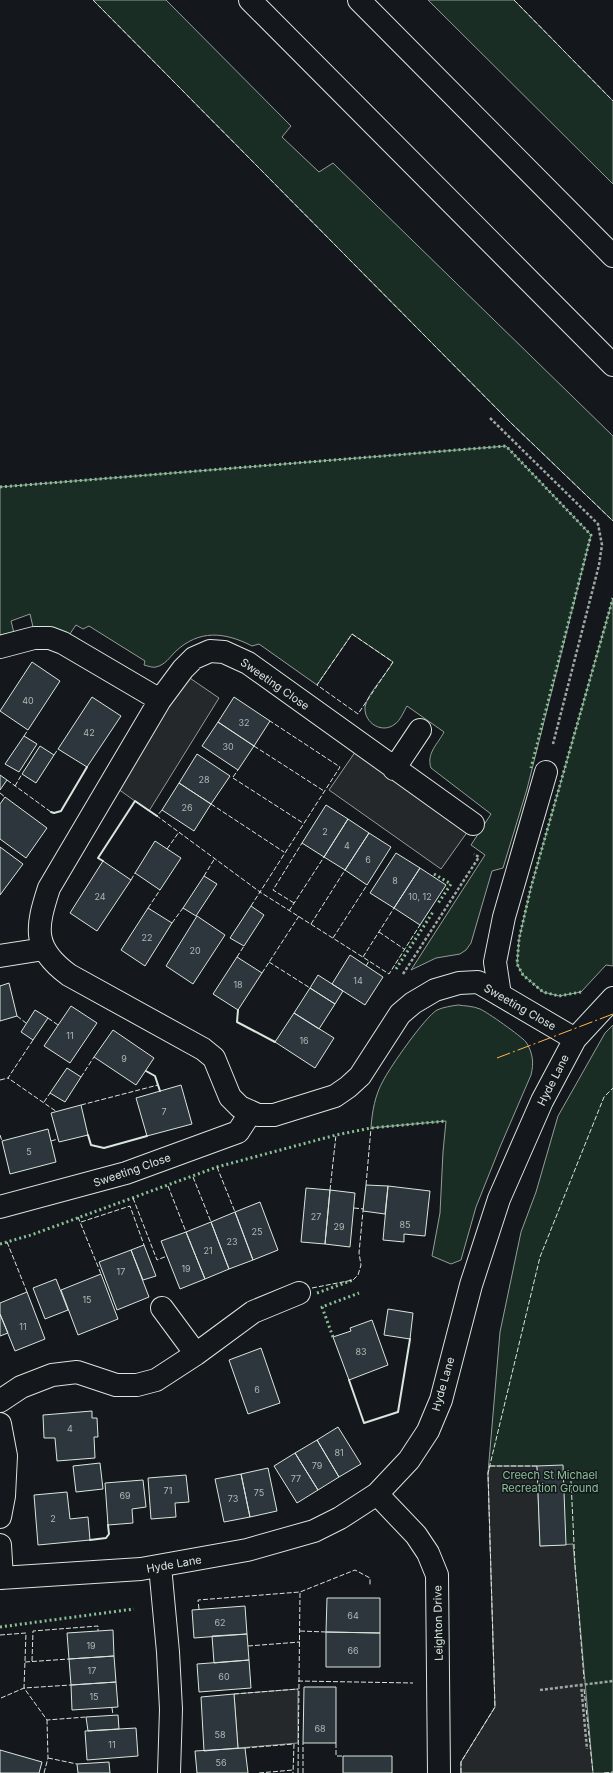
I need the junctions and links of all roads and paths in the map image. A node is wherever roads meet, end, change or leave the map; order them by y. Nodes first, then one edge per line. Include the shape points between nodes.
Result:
1 (250, 0) edge
2 (359, 0) edge
3 (613, 256) edge
4 (613, 365) edge
5 (490, 418) dead end
6 (0, 647) edge
7 (160, 700) junction
8 (420, 730) dead end
9 (394, 769) junction
10 (546, 772) joint
11 (473, 824) joint
12 (44, 949) junction
13 (0, 956) edge
14 (500, 995) junction
15 (613, 998) edge
16 (400, 1014) junction
17 (575, 1039) junction
18 (251, 1112) junction
19 (0, 1207) edge
20 (299, 1293) dead end
21 (162, 1308) dead end
22 (196, 1354) junction
23 (0, 1401) edge
24 (0, 1424) edge
25 (377, 1494) junction
26 (0, 1517) edge
27 (0, 1545) edge
28 (160, 1566) junction
29 (1, 1578) edge
30 (613, 1681) edge
31 (581, 1684) junction
32 (540, 1690) dead end
33 (586, 1749) dead end
34 (168, 1773) edge
35 (439, 1773) edge

1 - 4 main road
2 - 3 main road
5 - 10 path via 598,524 602,545
6 - 7 main road via 34,638 50,638 63,643
7 - 9 main road, Sweeting Close via 194,658 210,651 224,652 248,663
7 - 12 main road, Sweeting Close via 49,888 39,920 39,935
8 - 9 main road
9 - 11 main road, Sweeting Close
10 - 14 main road via 504,917 495,962
11 - 16 path via 460,843 479,857 403,973
12 - 13 main road
12 - 18 main road, Sweeting Close via 54,964 69,975 203,1049 216,1062 230,1097 240,1107
14 - 16 main road, Sweeting Close via 478,982 459,983 435,990 412,1003
14 - 17 main road, Sweeting Close
15 - 17 main road, Hyde Lane
16 - 18 main road, Sweeting Close via 360,1076 340,1093 274,1115 258,1115
17 - 25 main road, Hyde Lane via 542,1101 498,1199 471,1285 441,1400 428,1430 408,1460
18 - 19 main road, Sweeting Close via 238,1132 126,1173
20 - 22 main road via 253,1312
21 - 22 main road
22 - 23 main road via 156,1380 137,1385 116,1385 77,1372 52,1375 34,1381
24 - 26 main road via 6,1456
25 - 28 main road, Hyde Lane via 314,1531 247,1550
25 - 35 main road, Leighton Drive via 416,1535 428,1553 437,1575
27 - 29 main road
28 - 29 main road, Hyde Lane
28 - 34 main road via 169,1656 171,1709
30 - 31 path
31 - 32 path
31 - 33 path

